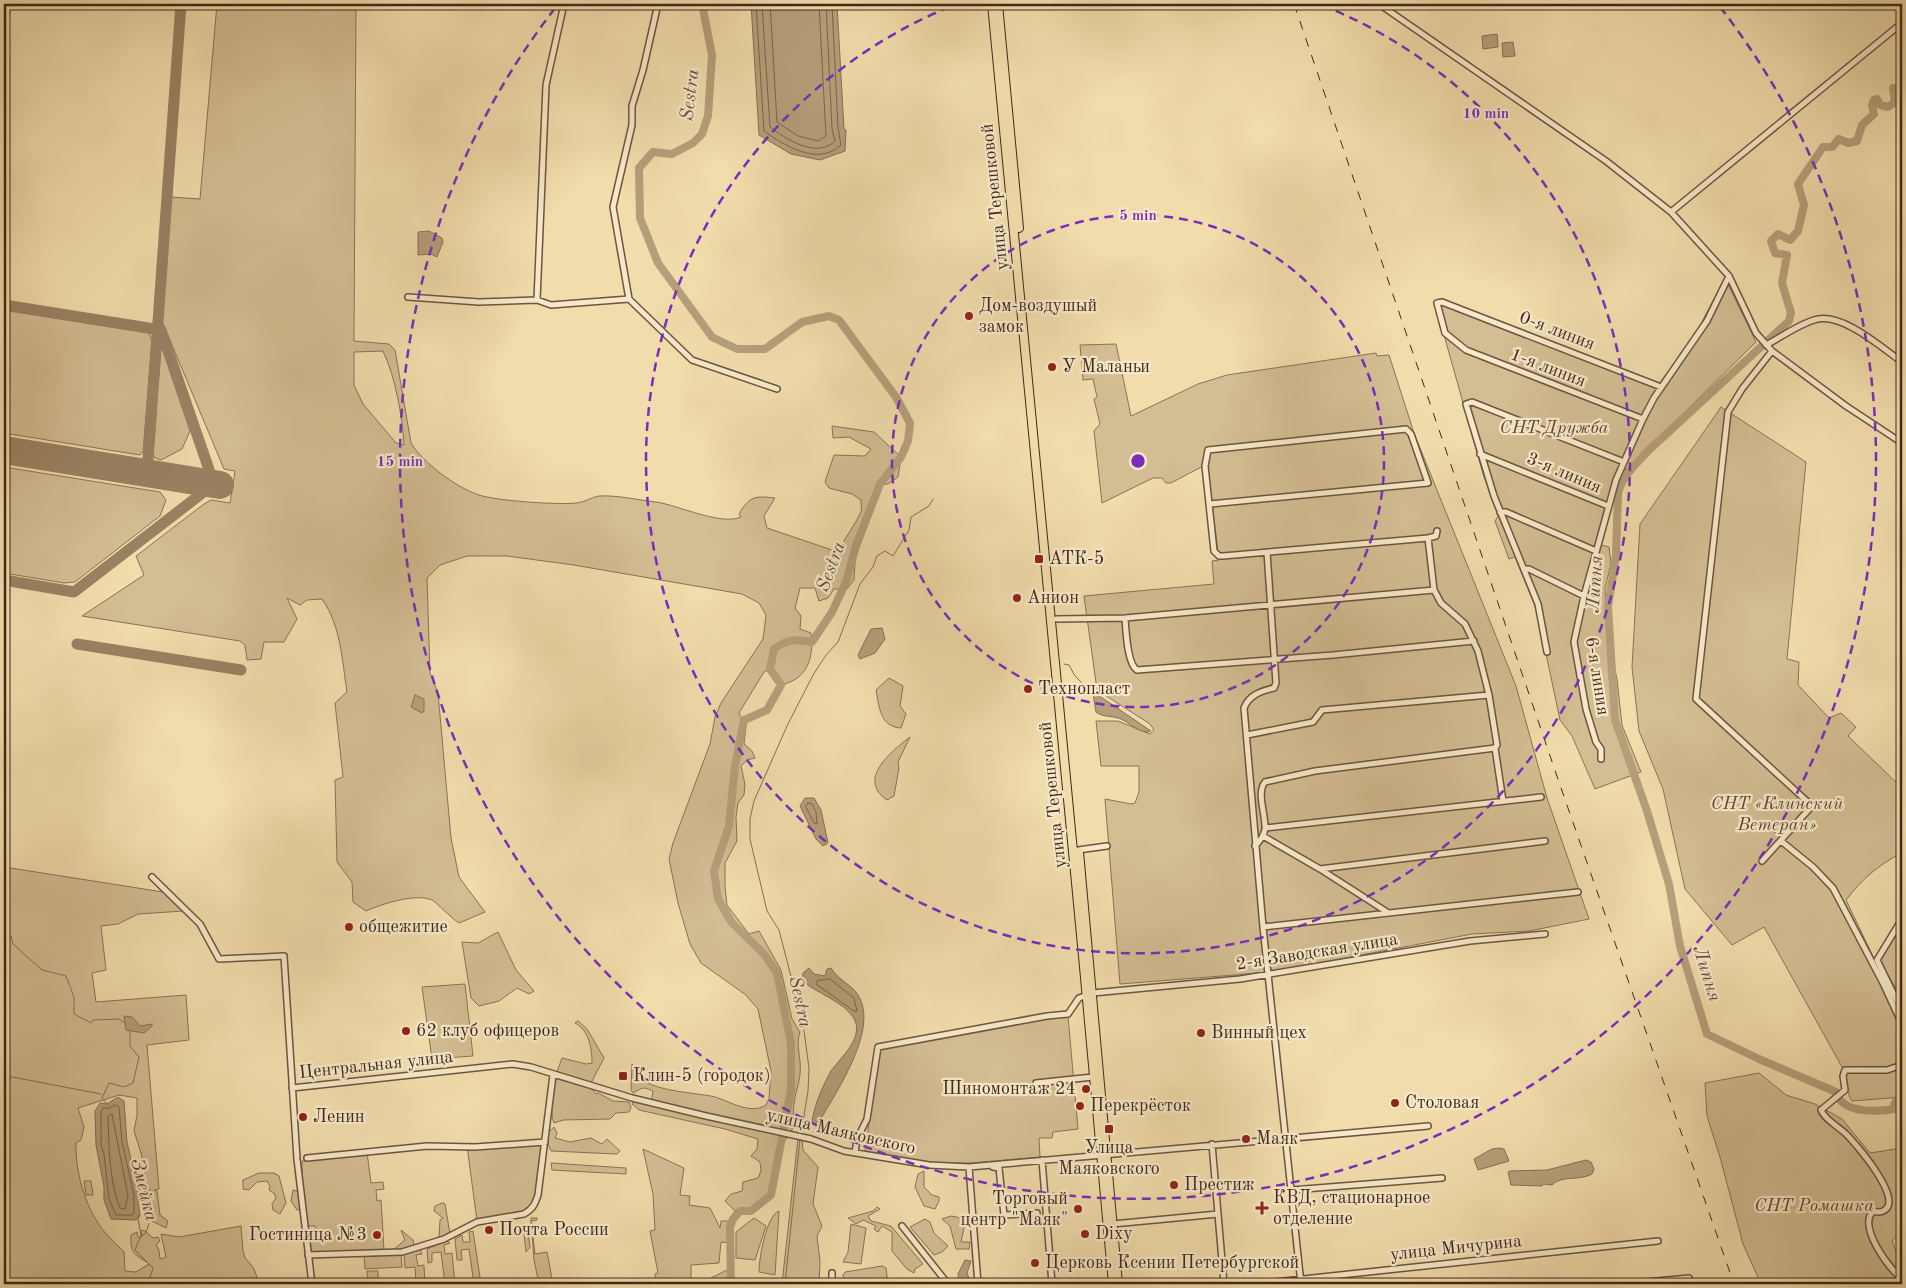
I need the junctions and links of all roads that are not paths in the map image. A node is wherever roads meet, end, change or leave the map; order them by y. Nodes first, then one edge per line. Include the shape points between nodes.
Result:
1 (564, 4) edge
2 (658, 4) edge
3 (992, 4) edge
4 (998, 4) edge
5 (1379, 4) edge
6 (1902, 23) edge
7 (1672, 212) junction
8 (1729, 276) junction
9 (408, 297) dead end
10 (629, 299) junction
11 (537, 300) junction
12 (1442, 302) joint
13 (1766, 345) junction
14 (1772, 351) junction
15 (1902, 362) edge
16 (1661, 387) junction
17 (777, 389) dead end
18 (1643, 419) junction
19 (1902, 443) edge
20 (1480, 454) junction
21 (1624, 462) junction
22 (1210, 504) junction
23 (1608, 506) junction
24 (1500, 512) junction
25 (1437, 531) dead end
26 (1428, 538) junction
27 (1596, 551) junction
28 (1267, 552) junction
29 (1524, 569) junction
30 (1434, 590) junction
31 (1584, 596) junction
32 (1271, 606) junction
33 (1125, 618) junction
34 (1056, 619) junction
35 (1474, 642) junction
36 (1547, 652) dead end
37 (1273, 660) junction
38 (1490, 695) junction
39 (1247, 735) junction
40 (1495, 748) junction
41 (1601, 759) dead end
42 (1540, 797) dead end
43 (1503, 801) junction
44 (1265, 828) junction
45 (1263, 836) junction
46 (1544, 841) dead end
47 (1781, 841) junction
48 (1107, 846) dead end
49 (1255, 846) junction
50 (1078, 850) junction
51 (1762, 861) dead end
52 (1320, 869) junction
53 (152, 877) dead end
54 (1578, 892) dead end
55 (1387, 912) junction
56 (1902, 919) edge
57 (1263, 927) junction
58 (1545, 934) dead end
59 (1268, 975) junction
60 (1090, 994) junction
61 (1902, 1010) edge
62 (1902, 1024) edge
63 (1902, 1065) edge
64 (553, 1075) junction
65 (1093, 1077) junction
66 (1036, 1083) dead end
67 (292, 1088) junction
68 (1428, 1126) dead end
69 (1287, 1140) junction
70 (545, 1142) junction
71 (1212, 1144) junction
72 (855, 1153) junction
73 (1104, 1155) junction
74 (307, 1158) dead end
75 (1042, 1160) junction
76 (975, 1166) junction
77 (969, 1167) junction
78 (1442, 1178) dead end
79 (1292, 1190) junction
80 (1037, 1214) dead end
81 (1218, 1214) junction
82 (1113, 1224) junction
83 (902, 1226) dead end
84 (1658, 1241) dead end
85 (308, 1255) junction
86 (832, 1273) dead end
87 (1689, 1278) dead end
88 (1902, 1279) edge
89 (1301, 1282) edge
90 (312, 1284) edge
91 (832, 1284) edge
92 (948, 1284) edge
93 (978, 1284) edge
94 (1052, 1284) edge
95 (1112, 1284) edge
96 (1118, 1284) edge
97 (1224, 1284) edge
98 (1256, 1284) edge
99 (1624, 1284) edge

1 - 11 street via 546,85
2 - 10 street via 632,106 632,125 613,207
3 - 60 highway, улица Терешковой
4 - 34 highway, улица Терешковой
5 - 7 street via 1591,151
6 - 7 street
7 - 8 street
8 - 13 street via 1756,334
8 - 16 street, 6-я линия via 1699,333
9 - 11 street via 479,302
10 - 11 street via 551,305
10 - 17 street via 692,360
12 - 16 street, 0-я линия
12 - 18 street, 1-я линия via 1437,306 1446,336 1478,356
13 - 14 street
13 - 15 street via 1813,320 1828,318 1844,323
14 - 19 street
14 - 47 street via 1728,412 1696,699 1812,806
16 - 18 street, 6-я линия
18 - 21 street, 6-я линия
20 - 21 street via 1466,407 1472,402
20 - 23 street, 3-я линия
20 - 24 street
21 - 23 street, 6-я линия
22 - 22 street via 1205,466 1208,450 1406,430 1411,434 1428,482
22 - 28 street via 1216,554
23 - 27 street, 6-я линия
24 - 27 street
24 - 29 street
25 - 26 street via 1436,536
26 - 28 street
26 - 30 street
27 - 31 street, 6-я линия
28 - 32 street
29 - 31 street
29 - 36 street via 1540,609
30 - 32 street
30 - 35 street via 1441,603 1465,624
31 - 41 street, 6-я линия via 1574,642 1586,709
32 - 33 street
32 - 37 street
33 - 34 street
33 - 37 street via 1130,660 1137,670
34 - 50 highway, улица Терешковой
35 - 37 street
35 - 38 street
37 - 39 street via 1276,686 1258,692 1244,708
38 - 39 street via 1322,710 1313,722
38 - 40 street
39 - 49 street
40 - 43 street
40 - 44 street via 1315,771 1266,782 1262,789
42 - 43 street
43 - 44 street
44 - 45 street
45 - 49 street
45 - 52 street
46 - 52 street
47 - 51 street
47 - 62 street via 1814,867 1838,897
48 - 50 street
49 - 57 street
50 - 60 highway, улица Терешковой
52 - 55 street
53 - 67 street via 200,924 219,959 284,956
54 - 55 street
55 - 57 street
56 - 61 street via 1877,960
57 - 59 street
58 - 59 street, 2-я Заводская улица via 1470,941
59 - 60 street, 2-я Заводская улица
59 - 69 street
60 - 65 highway, улица Терешковой
60 - 72 street via 1079,998 1068,1014 878,1048 867,1119 857,1139
60 - 73 highway, улица Терешковой
63 - 88 street via 1887,1070 1845,1070 1846,1087 1821,1110 1866,1156 1887,1190 1890,1198 1888,1208 1872,1212 1868,1226 1883,1259
64 - 67 street, Центральная улица via 531,1067 501,1064
64 - 70 street
64 - 72 street, улица Маяковского via 632,1098
65 - 66 street
65 - 73 highway, улица Терешковой
67 - 85 street
68 - 69 street, улица Маяковского
69 - 71 street, улица Маяковского
69 - 79 street
70 - 74 street via 475,1147 427,1146
70 - 85 street via 538,1196 535,1205 524,1214 477,1222 444,1239 402,1252
71 - 73 street, улица Маяковского
71 - 81 street
72 - 77 street, улица Маяковского via 938,1166
73 - 75 street, улица Маяковского
73 - 82 highway, улица Терешковой
73 - 95 highway, улица Терешковой
75 - 76 street, улица Маяковского
75 - 94 street
76 - 77 street, улица Маяковского
76 - 80 street via 999,1168 1004,1215
77 - 93 street
78 - 79 street
79 - 89 street
81 - 82 street
81 - 97 street
82 - 96 highway, улица Терешковой
83 - 92 street
84 - 89 street, улица Мичурина
85 - 90 street
86 - 91 street
87 - 99 street
89 - 98 street, улица Мичурина

